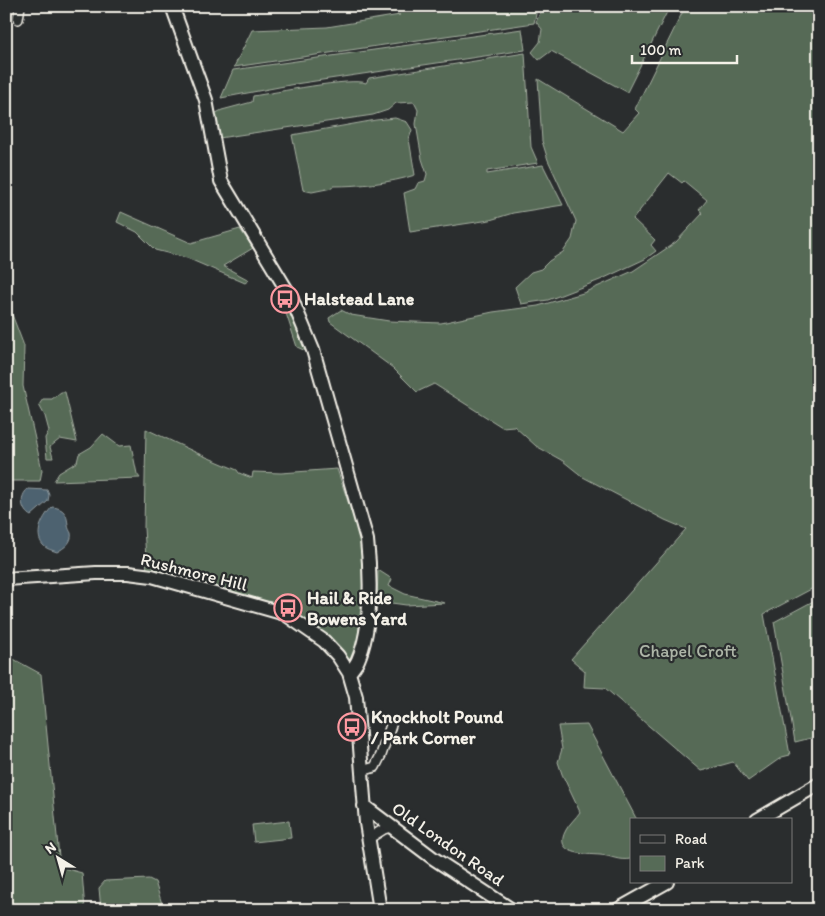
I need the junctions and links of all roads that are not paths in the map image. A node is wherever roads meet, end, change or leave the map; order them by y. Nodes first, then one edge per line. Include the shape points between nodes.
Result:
1 (20, 6) edge
2 (172, 6) edge
3 (18, 20) dead end
4 (6, 580) edge
5 (349, 673) junction
6 (391, 725) dead end
7 (362, 771) junction
8 (819, 784) edge
9 (364, 806) junction
10 (760, 818) edge
11 (390, 827) junction
12 (368, 839) junction
13 (663, 884) edge
14 (380, 910) edge
15 (512, 910) edge
16 (617, 910) edge

1 - 3 street
2 - 5 street via 206,100 221,181 291,297 313,350 367,540 370,565 366,631 358,661
4 - 5 street, Rushmore Hill via 96,573 152,576 285,614 324,641
5 - 7 street, Rushmore Hill via 356,697
6 - 7 street via 375,767
7 - 9 street, Rushmore Hill
8 - 10 street
9 - 11 street, Old London Road
9 - 12 street, Rushmore Hill
11 - 12 street
11 - 15 street, Old London Road
12 - 14 street, Rushmore Hill
13 - 16 street

